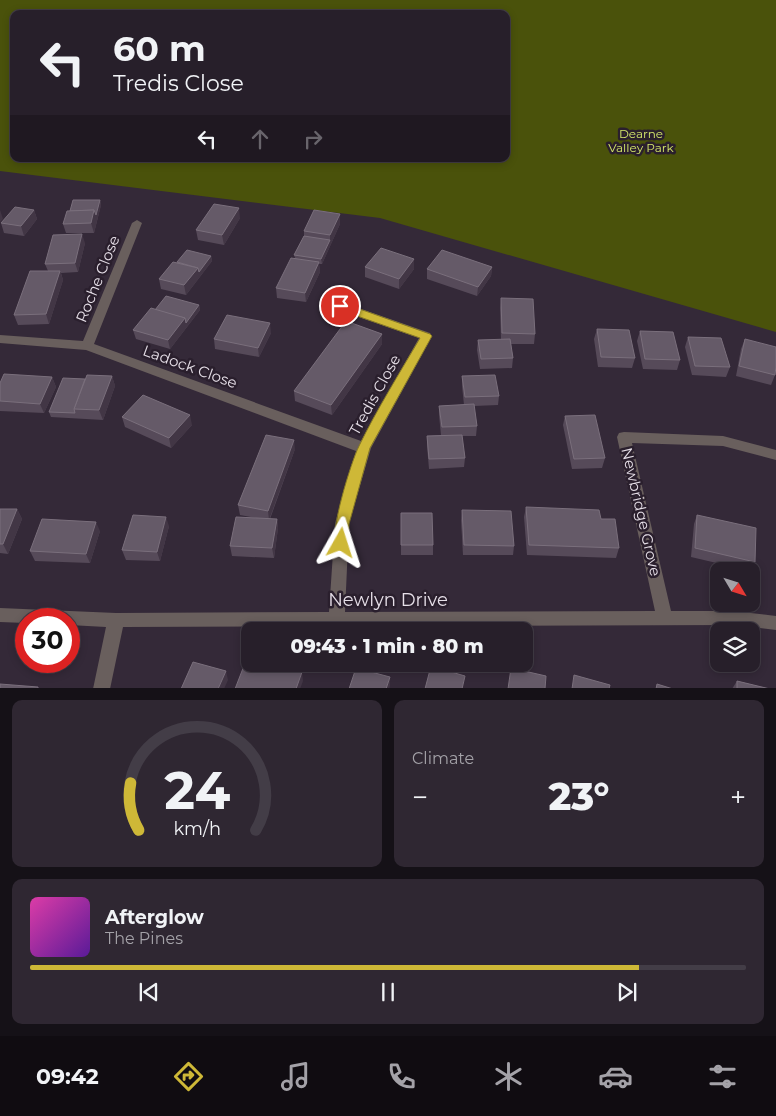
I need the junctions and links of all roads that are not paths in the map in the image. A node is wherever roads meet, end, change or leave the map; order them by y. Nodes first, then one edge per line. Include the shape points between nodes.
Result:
1 (137, 223) dead end
2 (340, 306) dead end
3 (0, 339) edge
4 (87, 346) junction
5 (364, 448) junction
6 (776, 455) edge
7 (0, 615) edge
8 (665, 619) junction
9 (116, 620) junction
10 (337, 620) junction
11 (776, 623) edge
12 (101, 688) edge

1 - 4 street, Roche Close
2 - 5 street, Tredis Close via 426,336
3 - 4 street, Ladock Close
4 - 5 street, Ladock Close
5 - 10 street, Tredis Close via 342,524
6 - 8 street, Newbridge Grove via 723,441 624,438
7 - 9 street, Newlyn Drive
8 - 10 street, Newlyn Drive
8 - 11 street, Newlyn Drive via 733,618
9 - 10 street, Newlyn Drive
9 - 12 street

